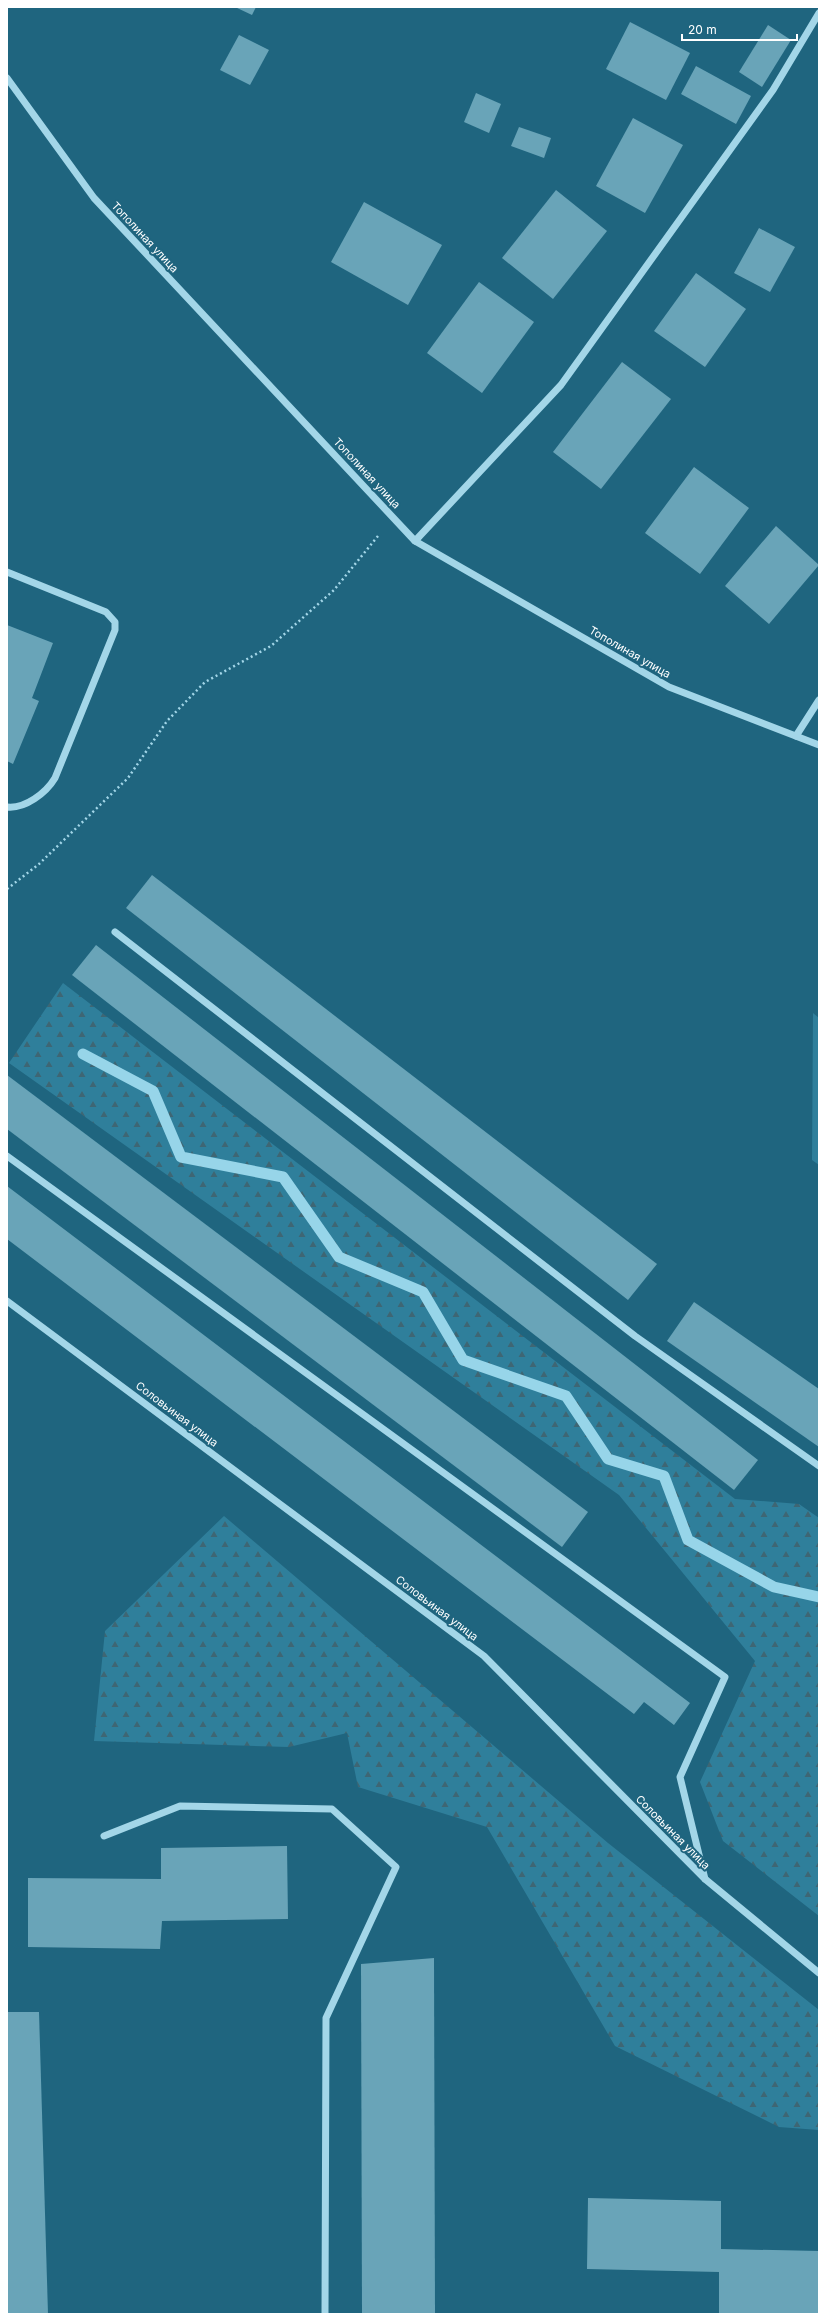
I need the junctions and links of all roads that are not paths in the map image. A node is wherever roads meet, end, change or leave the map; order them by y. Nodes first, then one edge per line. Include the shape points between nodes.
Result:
1 (819, 13) edge
2 (7, 78) edge
3 (415, 541) junction
4 (7, 572) edge
5 (819, 700) edge
6 (796, 736) junction
7 (819, 745) edge
8 (7, 807) edge
9 (115, 932) dead end
10 (7, 1156) edge
11 (7, 1301) edge
12 (819, 1466) edge
13 (104, 1836) dead end
14 (705, 1879) junction
15 (819, 1973) edge
16 (325, 2314) edge

1 - 3 street via 773,90 561,385
2 - 3 street, Тополиная улица via 94,198
3 - 6 street, Тополиная улица via 669,687
4 - 8 street via 106,612 115,622 115,630 55,778 41,794 22,806
5 - 6 street
6 - 7 street, Тополиная улица
9 - 12 street via 635,1336
10 - 14 street via 725,1677 680,1777
11 - 14 street, Соловьиная улица via 484,1656
13 - 16 street via 180,1806 332,1809 396,1867 326,2018
14 - 15 street, Соловьиная улица

